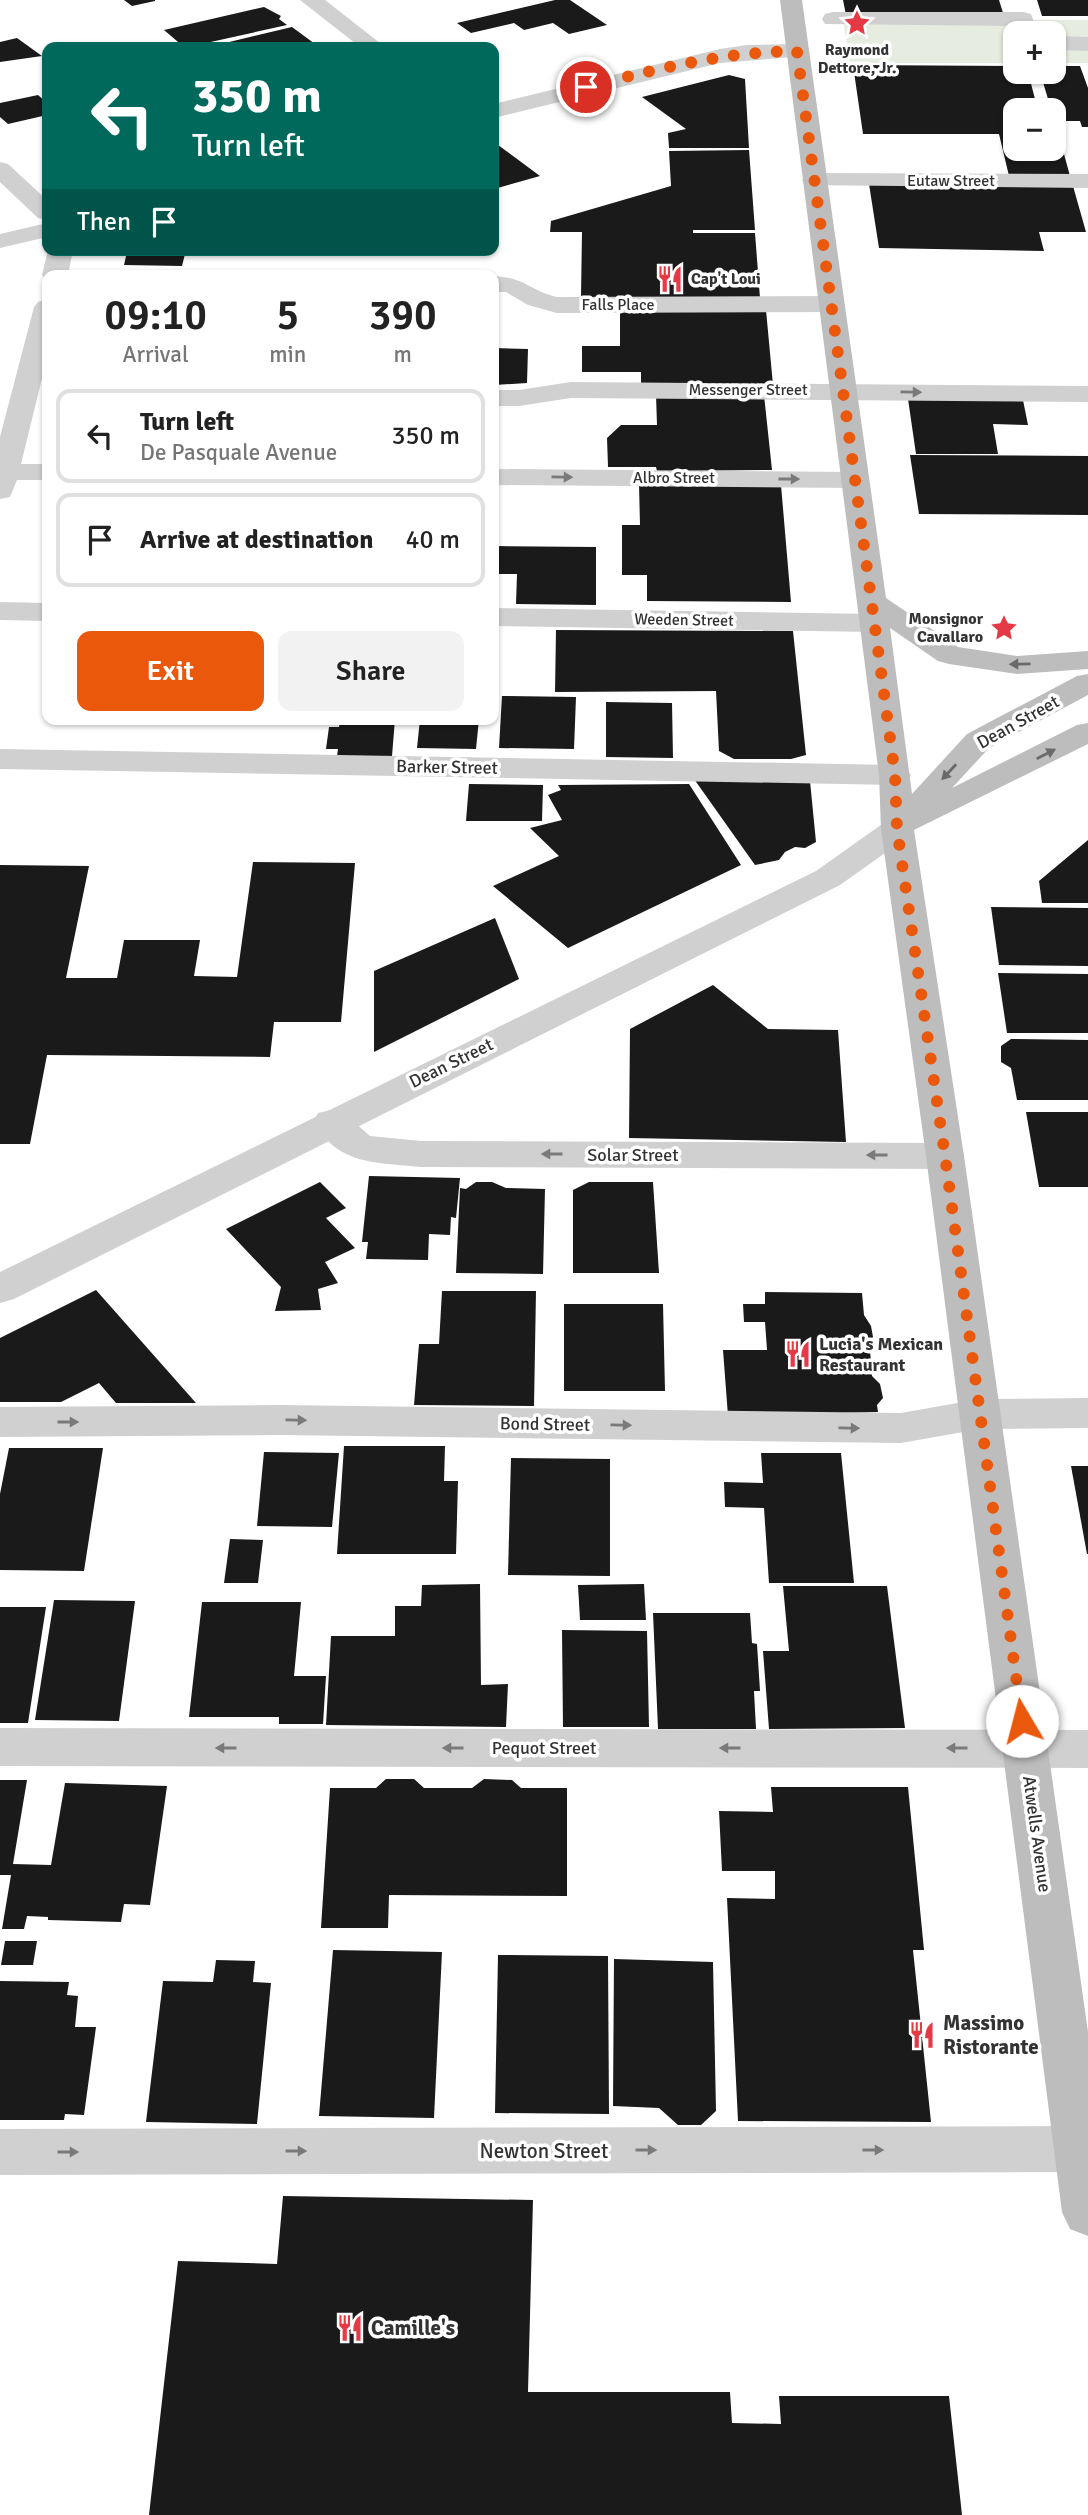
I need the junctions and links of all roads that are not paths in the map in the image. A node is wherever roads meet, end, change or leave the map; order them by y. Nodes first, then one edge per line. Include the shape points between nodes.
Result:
1 (311, 0) edge
2 (791, 0) edge
3 (833, 19) dead end
4 (1024, 21) edge
5 (367, 42) edge
6 (1066, 43) edge
7 (1088, 44) edge
8 (797, 51) junction
9 (499, 110) edge
10 (0, 169) edge
11 (814, 180) junction
12 (1088, 181) edge
13 (42, 208) edge
14 (42, 231) edge
15 (0, 241) edge
16 (499, 284) edge
17 (831, 304) junction
18 (42, 348) edge
19 (842, 390) junction
20 (1088, 394) edge
21 (36, 397) edge
22 (499, 398) edge
23 (42, 473) edge
24 (499, 477) edge
25 (855, 480) junction
26 (3, 481) edge
27 (0, 611) edge
28 (42, 612) edge
29 (873, 613) junction
30 (499, 617) edge
31 (1088, 660) edge
32 (1088, 683) edge
33 (1088, 732) edge
34 (0, 759) edge
35 (895, 775) junction
36 (897, 829) junction
37 (331, 1122) junction
38 (945, 1156) junction
39 (0, 1289) edge
40 (1088, 1413) edge
41 (980, 1414) junction
42 (0, 1422) edge
43 (0, 1747) edge
44 (1026, 1748) junction
45 (1088, 1749) edge
46 (1084, 2149) edge
47 (0, 2152) edge
48 (1088, 2212) edge

1 - 5 street
2 - 8 main road, Atwells Avenue
3 - 4 street
6 - 7 street
8 - 9 street via 720,56
8 - 11 main road, Atwells Avenue
10 - 13 street
11 - 12 street, Eutaw Street
11 - 17 main road, Atwells Avenue
14 - 15 street
16 - 17 street, Falls Place via 512,285 537,300 557,305
17 - 19 main road, Atwells Avenue
18 - 21 street
19 -> 20 street, Messenger Street
19 - 22 street, Messenger Street via 571,390
19 - 25 main road, Atwells Avenue
21 - 26 street
23 - 26 street
24 -> 25 street, Albro Street
25 - 29 main road, Atwells Avenue
27 - 28 street
29 - 30 street, Weeden Street
31 -> 29 main road via 1017,665 949,655
29 - 35 main road, Atwells Avenue
32 -> 36 main road, Dean Street via 978,741
36 -> 33 main road, Dean Street
34 - 35 street, Barker Street
35 - 36 main road, Atwells Avenue
36 - 37 street, Dean Street via 828,878
36 - 38 main road, Atwells Avenue
38 -> 37 street, Solar Street via 421,1154 360,1148
37 - 39 street, Dean Street
38 - 41 main road, Atwells Avenue
40 - 41 street, Bond Street
42 -> 41 street, Bond Street via 279,1420 901,1428
41 - 44 main road, Atwells Avenue
44 -> 43 street, Pequot Street
44 - 45 street, Pequot Street
44 - 46 main road, Atwells Avenue
47 -> 46 street, Newton Street
46 - 48 main road, Atwells Avenue

